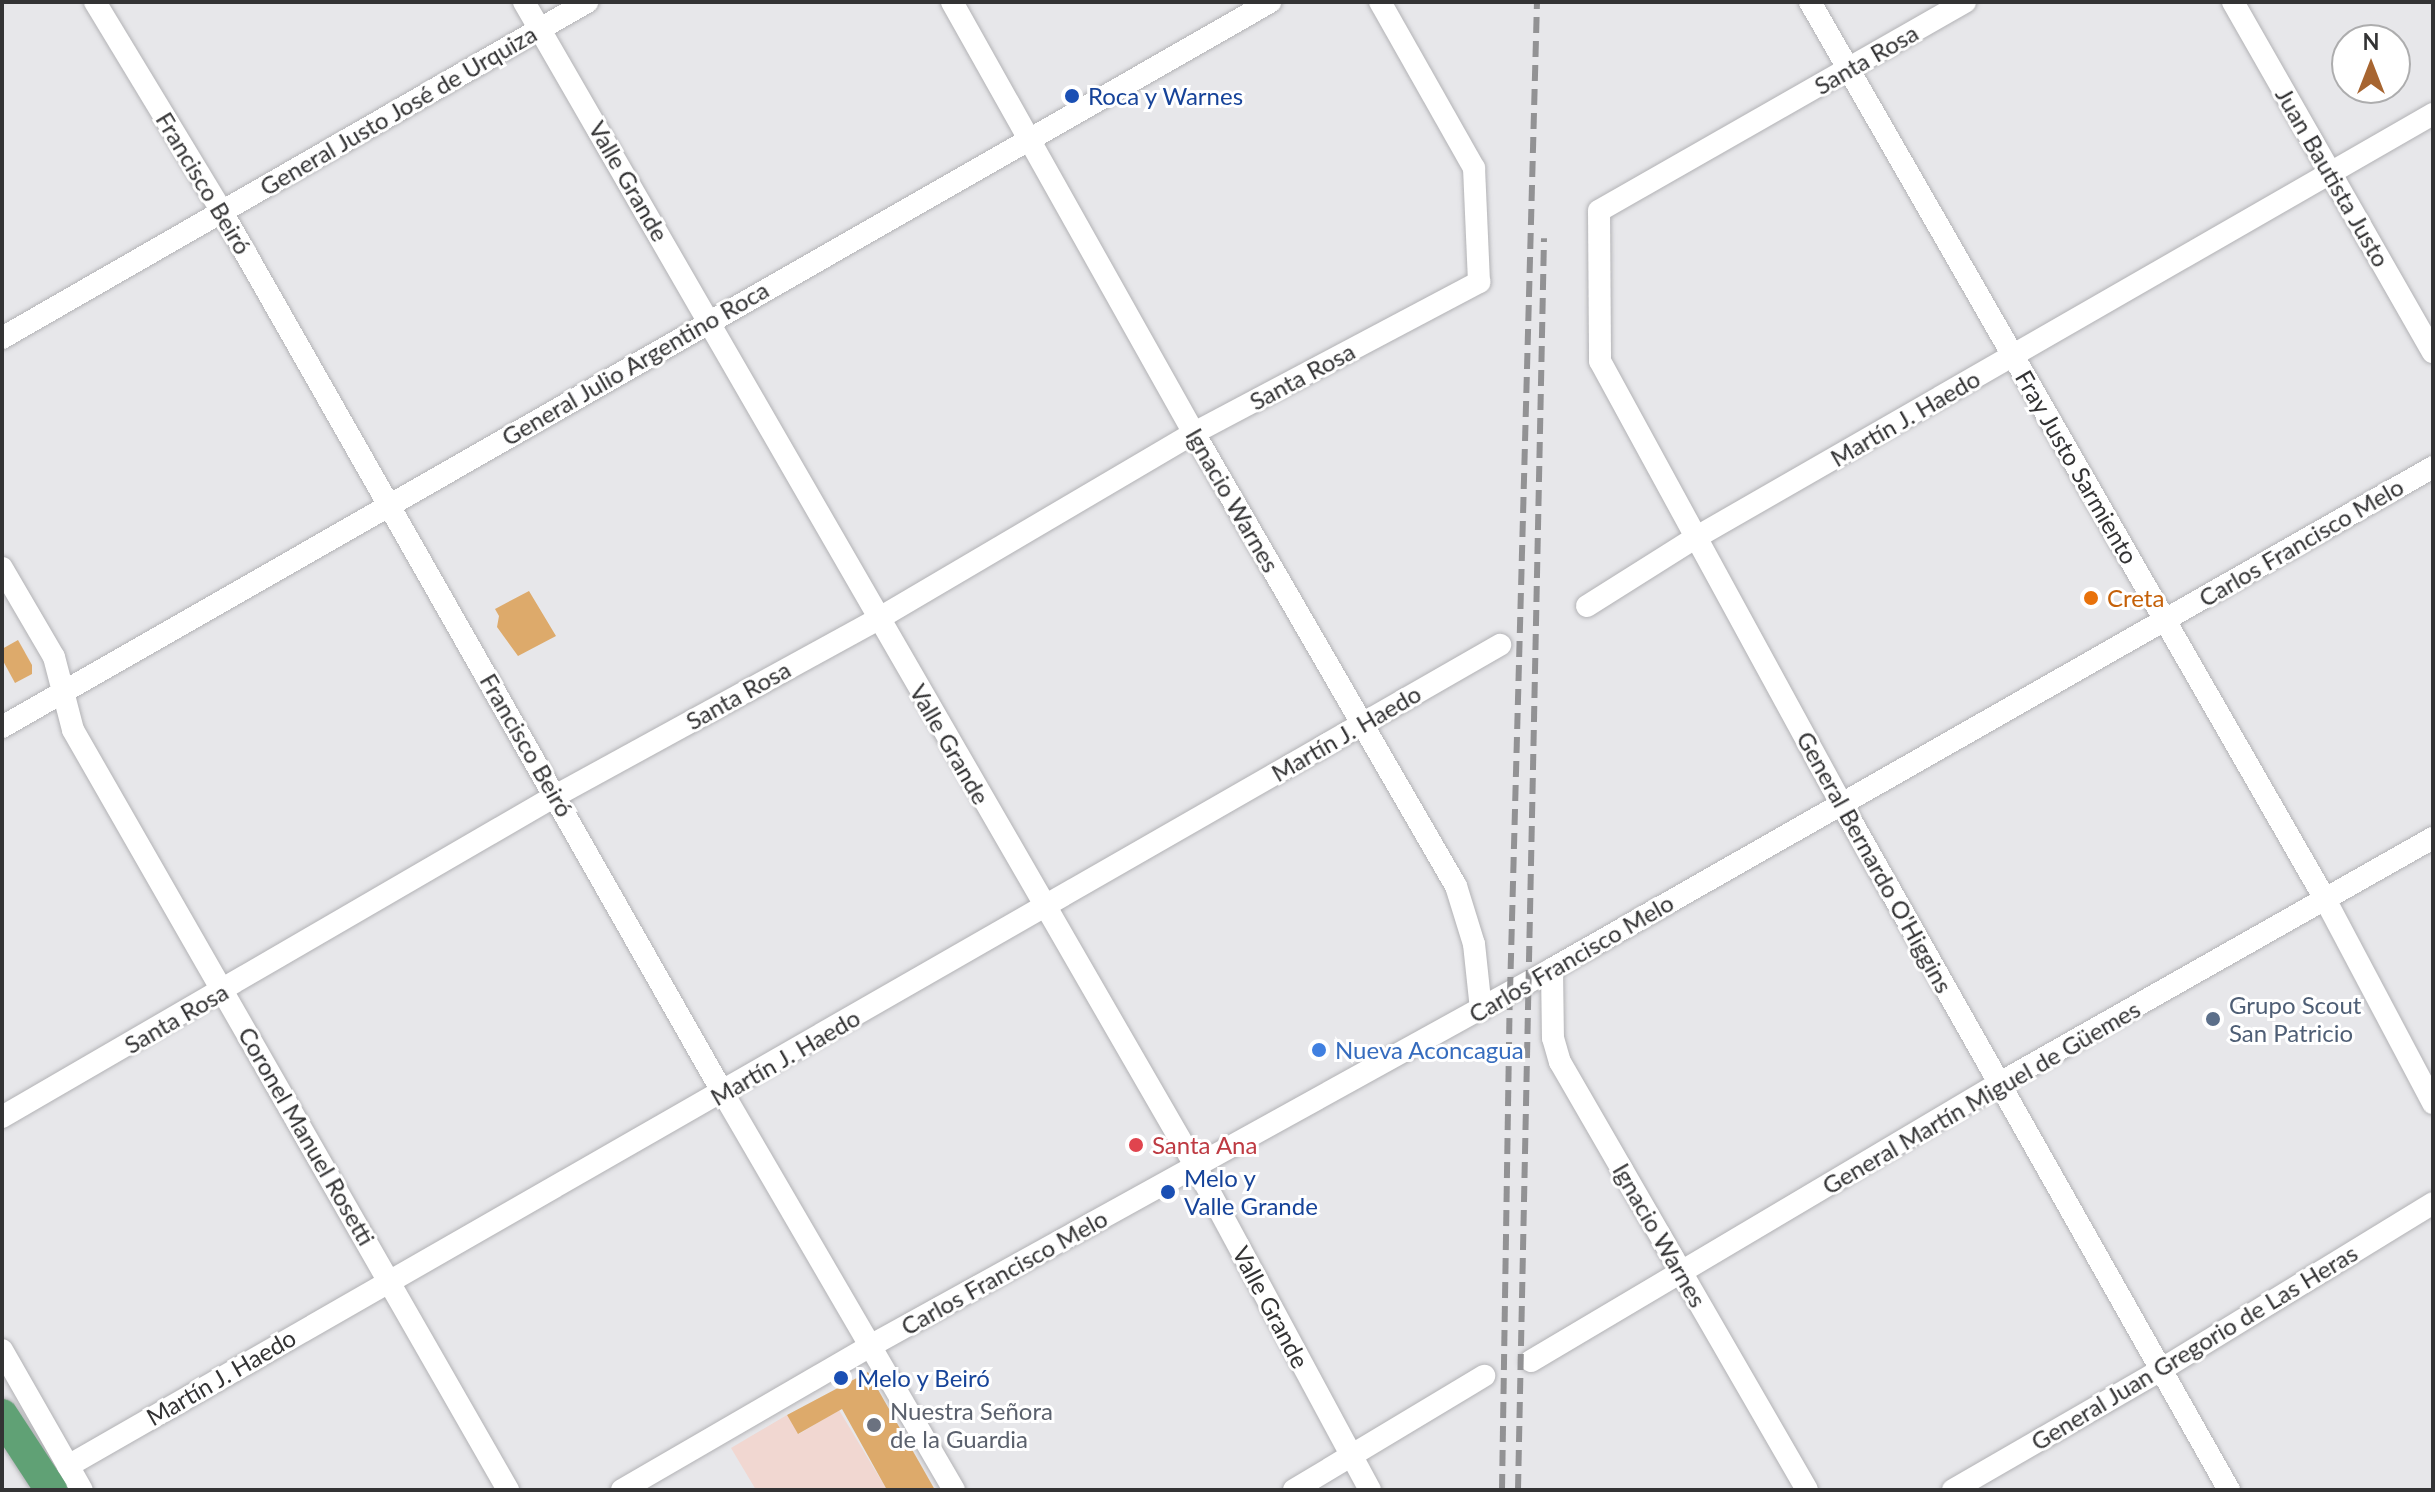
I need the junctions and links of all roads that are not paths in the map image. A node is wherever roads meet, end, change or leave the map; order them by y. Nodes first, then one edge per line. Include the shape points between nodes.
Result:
1 (95, 2) edge
2 (524, 2) edge
3 (587, 2) edge
4 (952, 2) edge
5 (1270, 2) edge
6 (1380, 2) edge
7 (1810, 2) edge
8 (1965, 2) edge
9 (2233, 2) edge
10 (540, 29) junction
11 (1849, 69) junction
12 (2433, 114) edge
13 (1030, 137) junction
14 (2331, 172) junction
15 (221, 210) junction
16 (1599, 211) joint
17 (711, 321) junction
18 (2, 338) edge
19 (2433, 352) edge
20 (2013, 355) junction
21 (1194, 433) junction
22 (2433, 467) edge
23 (390, 503) junction
24 (1695, 538) junction
25 (2, 568) edge
26 (1587, 606) dead end
27 (878, 619) junction
28 (2164, 619) junction
29 (1500, 645) dead end
30 (63, 691) junction
31 (1361, 725) junction
32 (2, 727) edge
33 (555, 796) junction
34 (1841, 803) junction
35 (2433, 838) edge
36 (2325, 899) junction
37 (1044, 908) junction
38 (1552, 969) junction
39 (224, 991) junction
40 (1481, 1010) junction
41 (1998, 1084) junction
42 (723, 1093) junction
43 (2433, 1103) edge
44 (2, 1117) edge
45 (1195, 1165) junction
46 (2433, 1203) edge
47 (1682, 1272) junction
48 (389, 1281) junction
49 (872, 1345) junction
50 (2, 1350) edge
51 (1531, 1361) dead end
52 (2159, 1371) junction
53 (1484, 1376) dead end
54 (2, 1415) edge
55 (1351, 1457) junction
56 (59, 1478) edge
57 (82, 1490) edge
58 (508, 1490) edge
59 (622, 1490) edge
60 (954, 1490) edge
61 (1294, 1490) edge
62 (1370, 1490) edge
63 (1807, 1490) edge
64 (1953, 1490) edge
65 (2229, 1490) edge

1 - 15 street, Francisco Beiró
2 - 10 street, Valle Grande
3 - 10 street, General Justo José de Urquiza
4 - 13 street, Ignacio Warnes
5 - 13 street, General Julio Argentino Roca
6 - 21 street, Santa Rosa via 1474,168 1479,282
7 - 11 street, Fray Justo Sarmiento
8 - 11 street, Santa Rosa
9 - 14 street, Juan Bautista Justo
10 - 15 street, General Justo José de Urquiza
10 - 17 street, Valle Grande
11 - 16 street, Santa Rosa
11 - 20 street, Fray Justo Sarmiento
12 - 14 street, Martín J. Haedo
13 - 17 street, General Julio Argentino Roca
13 - 21 street, Ignacio Warnes
14 - 19 street, Juan Bautista Justo
14 - 20 street, Martín J. Haedo
15 - 18 street, General Justo José de Urquiza
15 - 23 street, Francisco Beiró
16 - 24 street, General Bernardo O'Higgins via 1600,361
17 - 23 street, General Julio Argentino Roca
17 - 27 street, Valle Grande
20 - 24 street, Martín J. Haedo
20 - 28 street, Fray Justo Sarmiento
21 - 27 street, Santa Rosa
21 - 31 street, Ignacio Warnes
22 - 28 street, Carlos Francisco Melo
23 - 30 street, General Julio Argentino Roca
23 - 33 street, Francisco Beiró
24 - 26 street, Martín J. Haedo
24 - 34 street, General Bernardo O'Higgins
25 - 30 street, Coronel Manuel Rosetti via 54,657
27 - 33 street, Santa Rosa
27 - 37 street, Valle Grande
28 - 34 street, Carlos Francisco Melo
28 - 36 street, Fray Justo Sarmiento
29 - 31 street, Martín J. Haedo
30 - 32 street, General Julio Argentino Roca
30 - 39 street, Coronel Manuel Rosetti via 73,730
31 - 37 street, Martín J. Haedo
31 - 40 street, Ignacio Warnes via 1456,886 1474,944
33 - 39 street, Santa Rosa
33 - 42 street, Francisco Beiró
34 - 38 street, Carlos Francisco Melo
34 - 41 street, General Bernardo O'Higgins
35 - 36 street, General Martín Miguel de Güemes
36 - 41 street, General Martín Miguel de Güemes
36 - 43 street, Fray Justo Sarmiento
37 - 42 street, Martín J. Haedo
37 - 45 street, Valle Grande
38 - 40 street, Carlos Francisco Melo
38 - 47 street, Ignacio Warnes via 1553,1038 1560,1062
39 - 44 street, Santa Rosa
39 - 48 street, Coronel Manuel Rosetti
40 - 45 street, Carlos Francisco Melo
41 - 47 street, General Martín Miguel de Güemes
41 - 52 street, General Bernardo O'Higgins
42 - 48 street, Martín J. Haedo
42 - 49 street, Francisco Beiró
45 - 49 street, Carlos Francisco Melo
45 - 55 street, Valle Grande
46 - 52 street, General Juan Gregorio de Las Heras
47 - 51 street, General Martín Miguel de Güemes
47 - 63 street, Ignacio Warnes
48 - 56 street, Martín J. Haedo
48 - 58 street, Coronel Manuel Rosetti
49 - 59 street, Carlos Francisco Melo
49 - 60 street, Francisco Beiró
50 - 56 street
52 - 64 street, General Juan Gregorio de Las Heras
52 - 65 street, General Bernardo O'Higgins
53 - 55 street
54 - 56 highway
55 - 61 street
55 - 62 street, Valle Grande
56 - 57 street

